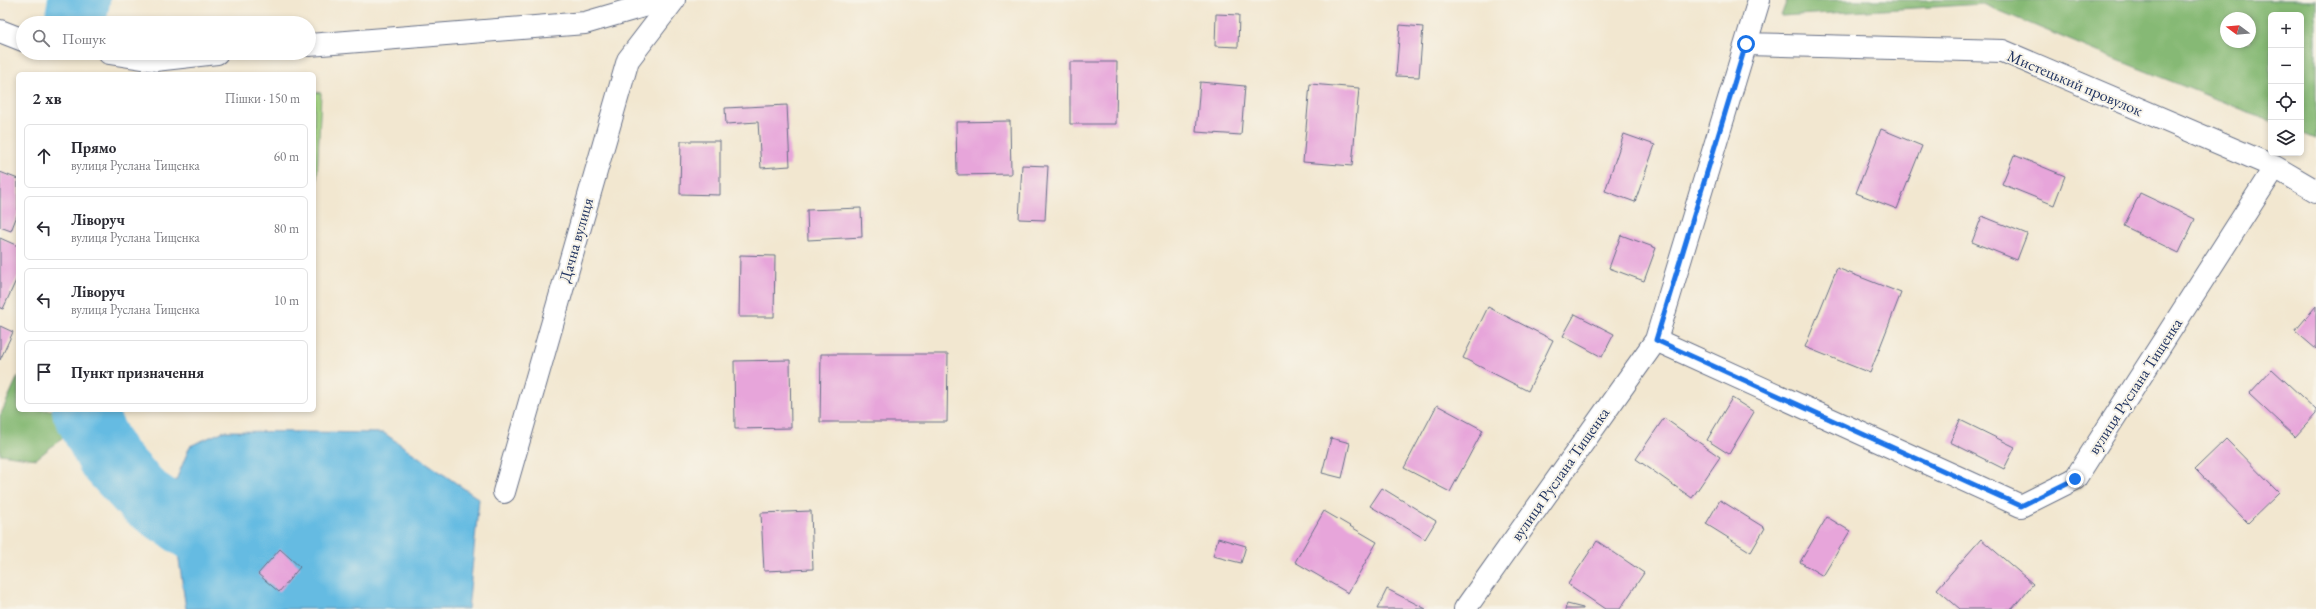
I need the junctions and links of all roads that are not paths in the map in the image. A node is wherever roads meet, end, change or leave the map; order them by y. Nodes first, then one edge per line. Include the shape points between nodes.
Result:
1 (664, 0) edge
2 (674, 0) edge
3 (1759, 0) edge
4 (0, 32) edge
5 (16, 38) edge
6 (316, 44) edge
7 (1746, 44) junction
8 (2275, 167) junction
9 (2316, 190) edge
10 (1656, 340) junction
11 (504, 492) dead end
12 (1465, 609) edge

1 - 6 street via 585,23
2 - 11 street, Дачна вулиця via 628,60
3 - 7 street, вулиця Руслана Тищенка
4 - 5 street
7 - 8 street, Мистецький провулок via 2003,51
7 - 10 street, вулиця Руслана Тищенка
8 - 9 street, Мистецький провулок
8 - 10 street, вулиця Руслана Тищенка via 2075,479 2021,506
10 - 12 street, вулиця Руслана Тищенка

